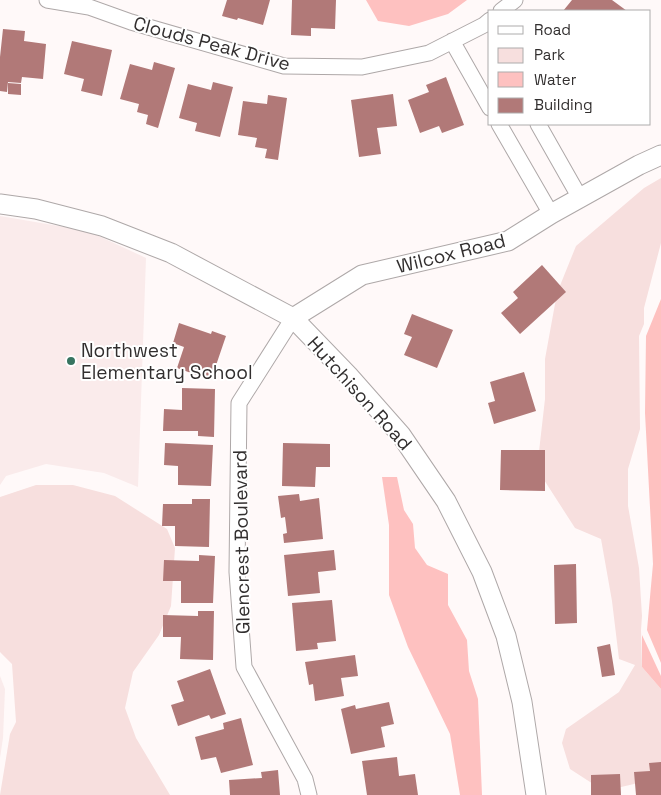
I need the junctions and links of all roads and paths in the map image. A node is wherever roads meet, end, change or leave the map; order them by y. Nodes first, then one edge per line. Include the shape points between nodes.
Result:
1 (46, 0) edge
2 (515, 0) edge
3 (90, 3) edge
4 (502, 10) edge
5 (488, 27) edge
6 (452, 41) junction
7 (488, 79) edge
8 (487, 102) edge
9 (500, 125) edge
10 (539, 125) edge
11 (661, 155) edge
12 (580, 198) junction
13 (0, 204) edge
14 (551, 214) junction
15 (293, 318) junction
16 (309, 795) edge
17 (536, 795) edge

1 - 3 street, Clouds Peak Drive
2 - 4 street
3 - 6 street, Clouds Peak Drive via 131,22 284,66 362,66 429,53
5 - 6 street, Clouds Peak Drive
6 - 8 street
7 - 8 street
9 - 14 street
10 - 12 street
11 - 12 street, Wilcox Road
12 - 14 street, Wilcox Road
13 - 15 street, Hutchison Road via 36,209 102,226 171,253
14 - 15 street, Wilcox Road via 508,241 362,275
15 - 16 street, Glencrest Boulevard via 239,403 237,572 244,667 304,778
15 - 17 street, Hutchison Road via 401,435 446,501 482,572 506,636 522,702

